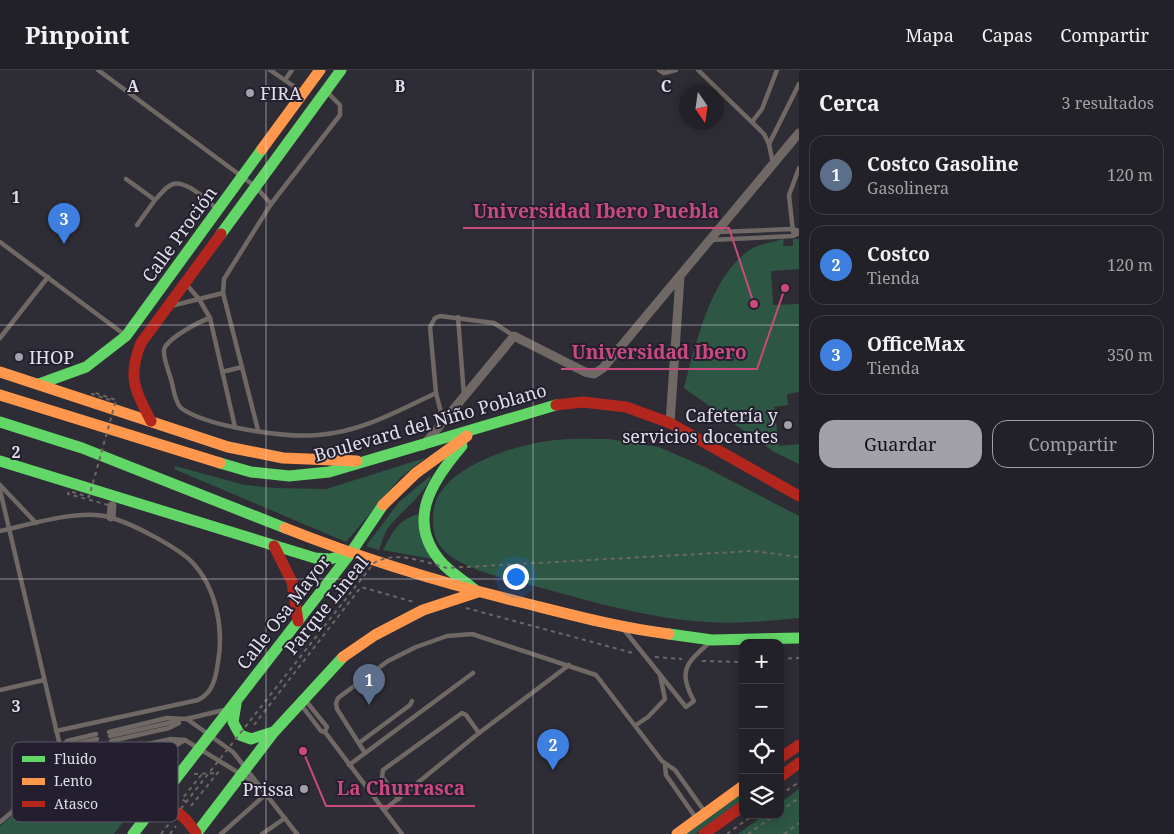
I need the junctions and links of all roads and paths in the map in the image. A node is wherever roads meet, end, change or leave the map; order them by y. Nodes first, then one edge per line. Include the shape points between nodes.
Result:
1 (98, 70) edge
2 (270, 70) edge
3 (292, 70) edge
4 (320, 70) edge
5 (341, 70) edge
6 (659, 70) edge
7 (676, 70) edge
8 (698, 70) edge
9 (777, 70) edge
10 (284, 80) junction
11 (799, 84) edge
12 (326, 91) junction
13 (303, 93) junction
14 (752, 122) junction
15 (799, 134) edge
16 (769, 144) junction
17 (773, 166) junction
18 (799, 168) edge
19 (242, 177) junction
20 (126, 179) dead end
21 (256, 187) junction
22 (155, 200) junction
23 (271, 204) junction
24 (218, 210) junction
25 (137, 225) dead end
26 (792, 229) junction
27 (717, 232) junction
28 (799, 232) edge
29 (793, 236) junction
30 (710, 240) junction
31 (0, 242) edge
32 (48, 277) junction
33 (680, 277) junction
34 (185, 283) junction
35 (223, 293) junction
36 (199, 299) junction
37 (167, 308) junction
38 (458, 317) junction
39 (210, 318) junction
40 (126, 336) junction
41 (514, 336) junction
42 (0, 338) edge
43 (242, 367) junction
44 (0, 372) edge
45 (222, 372) junction
46 (39, 384) junction
47 (436, 393) junction
48 (0, 395) edge
49 (464, 397) junction
50 (110, 400) dead end
51 (443, 420) junction
52 (151, 421) junction
53 (0, 422) edge
54 (670, 423) junction
55 (235, 427) junction
56 (477, 429) junction
57 (258, 430) junction
58 (423, 446) junction
59 (0, 461) edge
60 (370, 461) junction
61 (0, 484) edge
62 (0, 490) edge
63 (799, 496) edge
64 (112, 506) joint
65 (111, 517) junction
66 (36, 524) junction
67 (9, 529) junction
68 (0, 531) edge
69 (274, 546) junction
70 (350, 554) junction
71 (799, 557) edge
72 (478, 592) junction
73 (419, 603) dead end
74 (464, 608) dead end
75 (298, 620) junction
76 (623, 628) junction
77 (799, 638) edge
78 (712, 640) junction
79 (642, 655) junction
80 (799, 658) edge
81 (784, 659) edge
82 (692, 660) junction
83 (739, 662) edge
84 (569, 665) junction
85 (473, 673) dead end
86 (660, 674) junction
87 (44, 680) junction
88 (0, 690) edge
89 (302, 700) junction
90 (412, 701) dead end
91 (234, 704) junction
92 (187, 719) junction
93 (636, 725) junction
94 (56, 731) junction
95 (274, 732) junction
96 (479, 733) junction
97 (210, 735) junction
98 (110, 736) dead end
99 (245, 738) junction
100 (185, 740) junction
101 (59, 742) edge
102 (66, 742) edge
103 (90, 742) edge
104 (163, 742) edge
105 (358, 742) junction
106 (178, 745) edge
107 (799, 745) edge
108 (199, 750) junction
109 (365, 753) junction
110 (784, 755) edge
111 (799, 763) edge
112 (223, 765) junction
113 (349, 765) junction
114 (665, 765) junction
115 (243, 771) junction
116 (202, 774) dead end
117 (784, 774) edge
118 (178, 777) edge
119 (799, 782) edge
120 (258, 784) junction
121 (739, 789) edge
122 (784, 793) edge
123 (266, 794) junction
124 (799, 798) edge
125 (399, 799) junction
126 (186, 802) junction
127 (784, 808) edge
128 (739, 809) edge
129 (384, 810) junction
130 (12, 812) edge
131 (178, 812) edge
132 (178, 812) edge
133 (185, 815) junction
134 (701, 816) junction
135 (285, 818) junction
136 (748, 819) edge
137 (769, 819) edge
138 (0, 822) edge
139 (143, 822) edge
140 (170, 822) edge
141 (799, 823) edge
142 (133, 834) edge
143 (161, 834) edge
144 (170, 834) edge
145 (196, 834) edge
146 (222, 834) edge
147 (262, 834) edge
148 (297, 834) edge
149 (402, 834) edge
150 (677, 834) edge
151 (704, 834) edge
152 (727, 834) edge
153 (748, 834) edge
154 (784, 834) edge

1 - 19 lane
2 - 10 lane
3 - 10 lane
4 - 13 main road, Calle Proción
5 - 12 main road, Calle Proción
6 - 7 lane via 664,73
8 - 14 lane
9 - 14 lane via 762,109
10 - 13 lane
11 - 16 lane
12 - 21 main road, Calle Proción
12 - 23 lane via 340,105 340,115
13 - 19 main road, Calle Proción
14 - 16 lane
15 - 17 street
16 - 17 lane
17 - 27 street
18 - 26 lane via 789,195
19 - 21 lane
19 - 24 main road, Calle Proción
20 - 22 lane
21 - 23 lane
21 - 34 main road, Calle Proción
22 - 24 lane via 168,186 182,184
22 - 25 lane
23 - 35 lane via 229,268
24 - 40 main road, Calle Proción
26 - 27 lane
26 - 28 lane
26 - 29 lane
27 - 30 street
28 - 29 lane
29 - 30 lane
30 - 33 street
31 - 32 lane
32 - 40 lane
32 - 42 lane
33 - 41 street via 603,368 594,374
33 - 54 street
34 - 36 lane
34 - 37 main road, Calle Proción
35 - 36 lane
35 - 43 lane
36 - 37 lane
36 - 39 lane
37 - 52 main road, Calle Proción via 141,343 132,363 135,389
38 - 41 lane via 494,323
38 - 47 lane via 440,316 431,322
38 - 49 lane
39 - 45 lane
39 - 55 lane via 186,330 168,344 164,352 180,407 207,420
40 - 46 main road, Calle Proción via 101,359 66,376
41 - 49 street
43 - 45 lane
43 - 57 lane
44 - 46 main road
45 - 55 lane
46 - 52 main road
47 - 51 lane
47 - 57 lane via 374,422 337,433 292,435
48 - 60 main road, Boulevard del Niño Poblano via 251,472 289,476 329,472
49 - 51 street
50 - 64 path, bridge via 92,394 116,400 89,497 69,491 68,494
51 - 58 street
52 - 60 main road via 228,447 274,456
53 - 70 main road via 82,448
54 - 56 main road, Boulevard del Niño Poblano via 626,407 583,402 548,406
54 - 63 main road, Boulevard del Niño Poblano
55 - 57 lane
56 - 58 main road, Boulevard del Niño Poblano
56 - 70 main road, Calle Osa Mayor via 416,472 387,500
56 - 72 main road via 437,474 429,489 424,513 426,533 439,559
58 - 60 main road, Boulevard del Niño Poblano
59 - 69 main road
61 - 66 lane
62 - 67 lane
64 - 65 street
65 - 66 lane via 91,515
65 - 94 lane via 171,548 191,562 203,578 217,614 220,640 216,672 210,691 198,700
66 - 67 lane
67 - 68 lane
67 - 87 lane
69 - 70 main road via 315,558 330,559
69 - 75 main road via 292,577 297,594
70 - 72 main road
70 - 75 main road, Calle Osa Mayor
71 - 126 path, Parque Lineal, bridge via 752,551 447,568 410,558 380,559
72 - 76 main road
72 - 89 main road via 423,610 375,635 346,654
73 - 99 path via 361,587
74 - 79 path
75 - 91 main road, Calle Osa Mayor
76 - 78 main road
76 - 79 lane
77 - 78 main road
78 - 82 lane
79 - 82 path
79 - 86 lane
80 - 81 path
82 - 83 path
82 - 86 lane via 684,680 694,701 686,707
84 - 93 lane via 596,675
84 - 96 lane
84 - 105 lane via 483,636 461,634 426,642 388,661 338,698 337,709
85 - 109 lane
86 - 93 lane via 665,699
87 - 88 lane
87 - 94 lane
89 - 95 main road
89 - 113 lane via 321,731
90 - 105 lane
91 - 92 lane
91 - 97 main road, Calle Osa Mayor
91 - 99 main road via 233,722
92 - 97 lane
92 - 98 lane
93 - 114 lane
94 - 101 lane
95 - 99 main road via 258,738
95 - 115 main road
96 - 125 lane
96 - 125 lane via 466,715 460,714 383,770 382,777
97 - 108 main road, Calle Osa Mayor
97 - 115 lane via 234,752
100 - 104 lane
100 - 106 lane
100 - 108 lane
102 - 103 lane via 97,739
105 - 109 lane
107 - 110 main road
108 - 112 lane
108 - 118 main road, Calle Osa Mayor
109 - 113 lane
111 - 117 main road
112 - 115 lane
112 - 133 path
113 - 129 lane
114 - 134 lane via 675,770
114 - 134 lane via 666,776
115 - 120 lane
115 - 120 lane
115 - 145 main road
116 - 126 path, bridge via 182,798
119 - 122 path
120 - 123 lane
121 - 134 main road
123 - 135 lane
123 - 146 lane
124 - 127 path
125 - 129 lane
126 - 131 path, Parque Lineal, bridge
128 - 151 main road
129 - 149 lane
130 - 138 lane
132 - 133 main road
133 - 144 path
133 - 145 main road
134 - 150 main road
135 - 147 lane
135 - 148 lane
136 - 152 path
137 - 153 path
139 - 142 main road, Calle Osa Mayor
140 - 143 path, Parque Lineal, bridge
141 - 154 path

